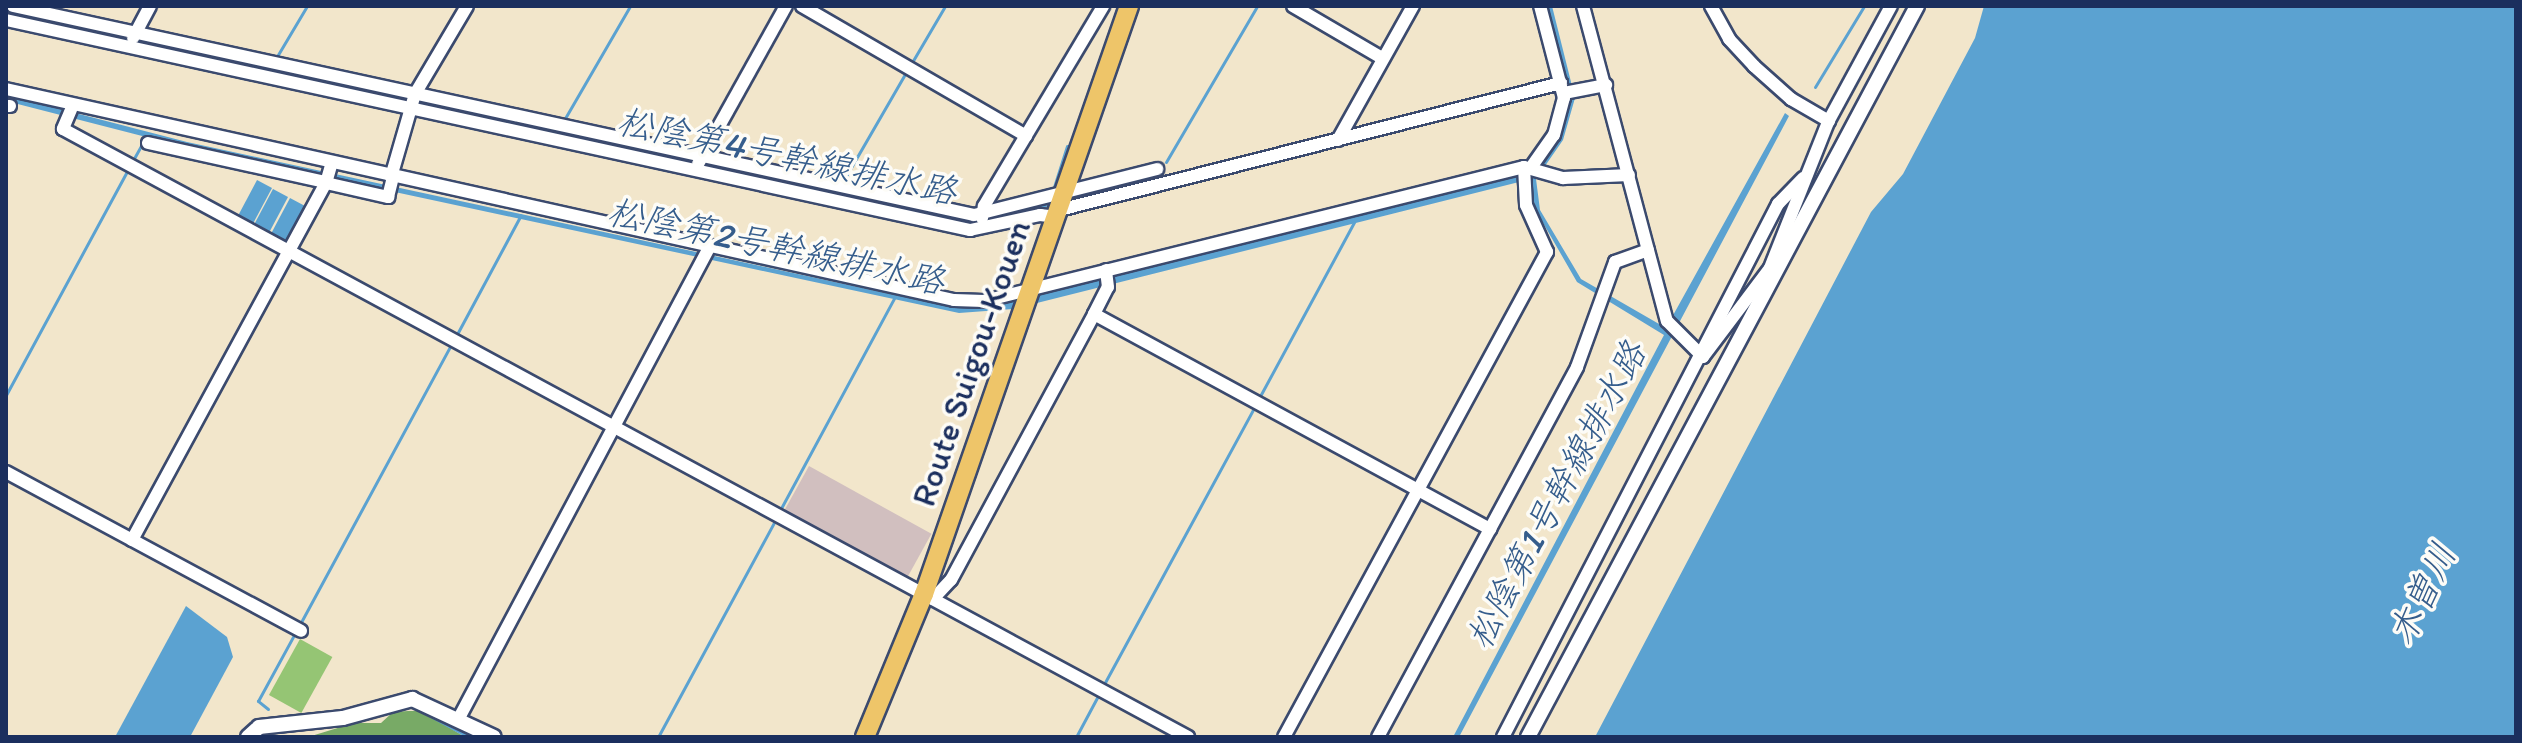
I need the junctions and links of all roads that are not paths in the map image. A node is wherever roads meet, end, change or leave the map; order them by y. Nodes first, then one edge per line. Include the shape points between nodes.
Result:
1 (13, 6) edge
2 (150, 6) edge
3 (467, 6) edge
4 (786, 6) edge
5 (802, 6) edge
6 (1103, 6) edge
7 (1129, 6) edge
8 (1293, 6) edge
9 (1413, 6) edge
10 (1540, 6) edge
11 (1583, 6) edge
12 (1711, 6) edge
13 (1891, 6) edge
14 (1917, 6) edge
15 (6, 20) edge
16 (133, 41) junction
17 (1382, 58) junction
18 (1606, 85) junction
19 (6, 89) edge
20 (1567, 90) junction
21 (412, 102) junction
22 (71, 112) junction
23 (1829, 121) junction
24 (1026, 136) junction
25 (1338, 136) junction
26 (157, 138) junction
27 (199, 145) junction
28 (698, 164) junction
29 (1157, 169) dead end
30 (1530, 170) junction
31 (328, 175) junction
32 (1629, 175) junction
33 (1804, 178) junction
34 (391, 182) junction
35 (1061, 203) junction
36 (983, 221) junction
37 (1648, 250) junction
38 (708, 252) junction
39 (289, 253) junction
40 (1772, 269) junction
41 (1107, 277) junction
42 (1029, 297) junction
43 (1094, 314) junction
44 (1703, 357) junction
45 (615, 427) junction
46 (6, 472) edge
47 (1418, 490) junction
48 (1490, 529) junction
49 (132, 540) junction
50 (929, 596) junction
51 (301, 631) dead end
52 (459, 718) junction
53 (248, 737) edge
54 (494, 737) edge
55 (865, 737) edge
56 (1188, 737) edge
57 (1284, 737) edge
58 (1378, 737) edge
59 (1503, 737) edge
60 (1528, 737) edge

1 - 16 street
2 - 16 street
3 - 21 street
4 - 28 street
5 - 24 street
6 - 24 street
7 - 35 main road, Route Suigou-Kouen
8 - 17 street
9 - 17 street
10 - 20 street
11 - 18 street
12 - 23 street via 1729,39 1754,66 1791,99
13 - 23 street
14 - 40 street
15 - 16 street
16 - 21 street
16 - 21 street
17 - 25 street
18 - 20 street
18 - 32 street
19 - 22 street
20 - 25 street
20 - 30 street via 1554,135
21 - 28 street
21 - 34 street
22 - 26 street
22 - 39 street via 63,129
23 - 33 street
24 - 36 street
25 - 35 street
26 - 27 street
26 - 27 street
27 - 31 street
27 - 31 street
28 - 36 street
29 - 35 street
30 - 32 street via 1584,180
30 - 41 street
30 - 47 street via 1526,205 1547,252
31 - 34 street
31 - 34 street
31 - 39 street
32 - 37 street
33 - 40 street
33 - 44 street via 1778,204 1706,341
34 - 38 street
35 - 36 street
35 - 36 street via 1040,215
35 - 42 main road, Route Suigou-Kouen
37 - 44 street via 1672,328
37 - 48 street via 1615,262 1577,367
38 - 42 street via 954,300
38 - 45 street
39 - 45 street
39 - 49 street
40 - 44 street
40 - 60 street
41 - 42 street
41 - 43 street
42 - 50 main road, Route Suigou-Kouen
43 - 47 street
43 - 50 street via 951,580
44 - 59 street
45 - 50 street
45 - 52 street
46 - 49 street
47 - 48 street
47 - 57 street
48 - 58 street
49 - 51 street
50 - 55 main road, Route Suigou-Kouen
50 - 56 street
52 - 53 street via 412,699 343,718 259,727
52 - 54 street

